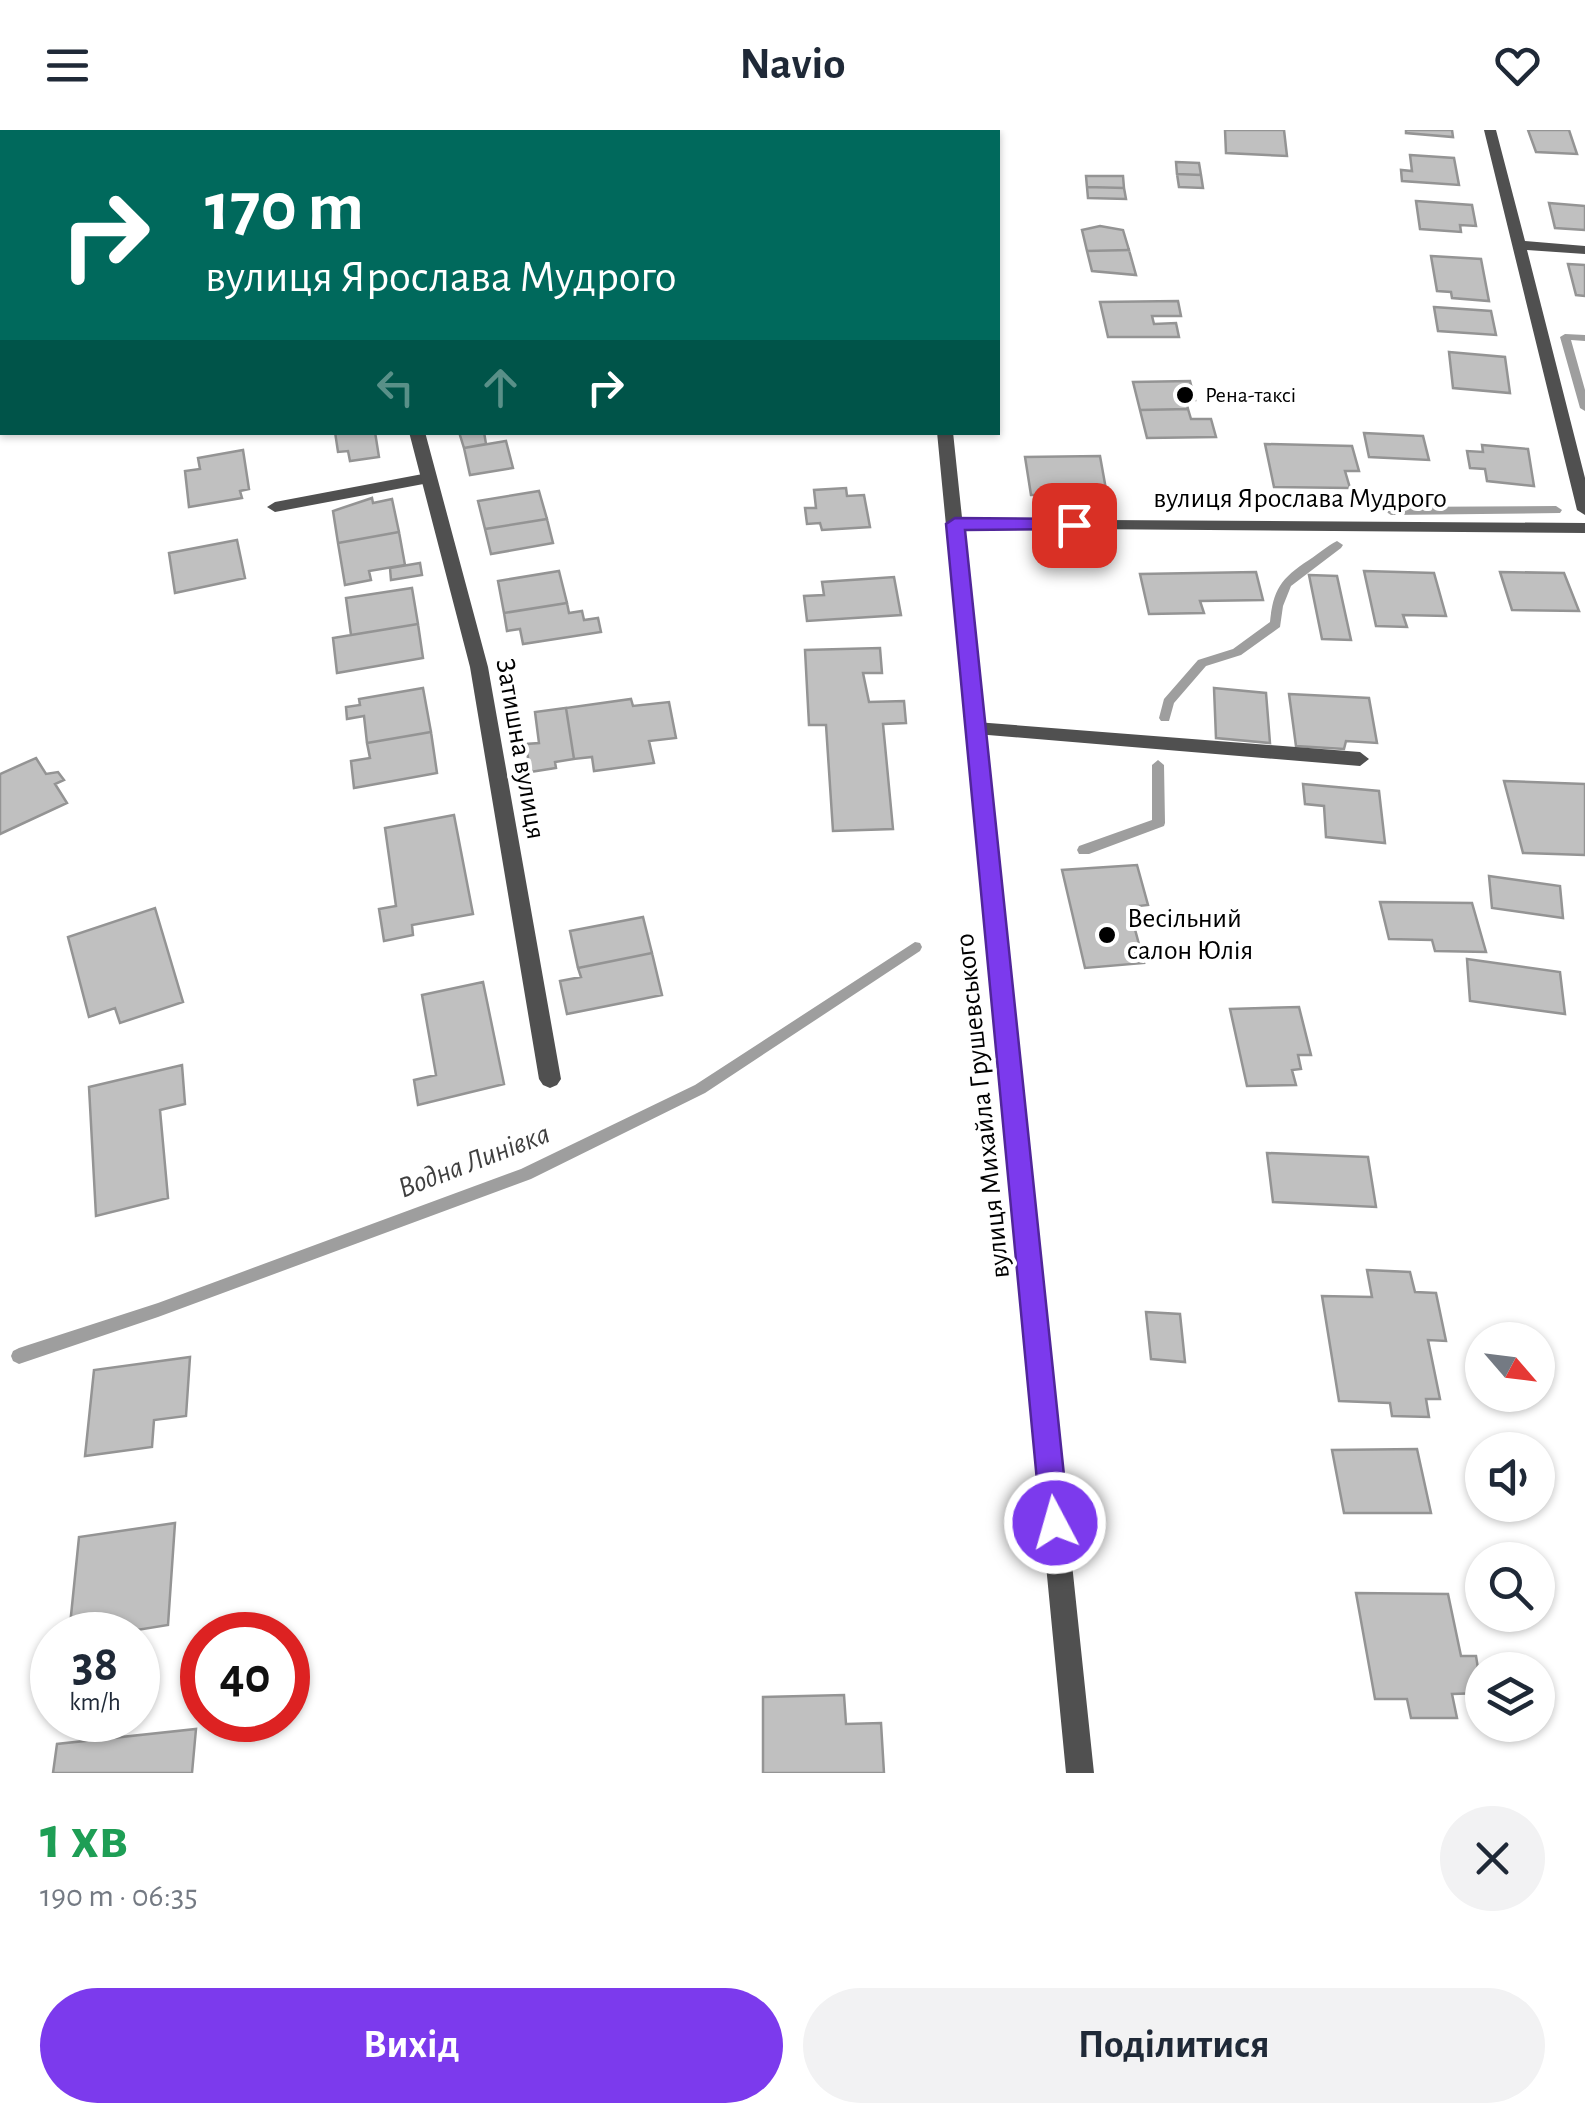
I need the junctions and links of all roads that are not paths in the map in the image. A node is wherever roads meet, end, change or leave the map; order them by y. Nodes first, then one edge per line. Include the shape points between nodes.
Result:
1 (1490, 130) edge
2 (1518, 245) junction
3 (1585, 250) edge
4 (418, 435) edge
5 (945, 435) edge
6 (428, 478) junction
7 (276, 506) dead end
8 (1585, 510) edge
9 (955, 524) junction
10 (1585, 528) edge
11 (976, 728) junction
12 (1360, 760) dead end
13 (550, 1079) dead end
14 (1080, 1773) edge

1 - 2 street
2 - 3 street
2 - 8 street
4 - 6 street, Затишна вулиця
5 - 9 street, вулиця Михайла Грушевського
6 - 7 street
6 - 13 street, Затишна вулиця via 479,667
9 - 10 street, вулиця Ярослава Мудрого
9 - 11 street, вулиця Михайла Грушевського
11 - 12 street
11 - 14 street, вулиця Михайла Грушевського

